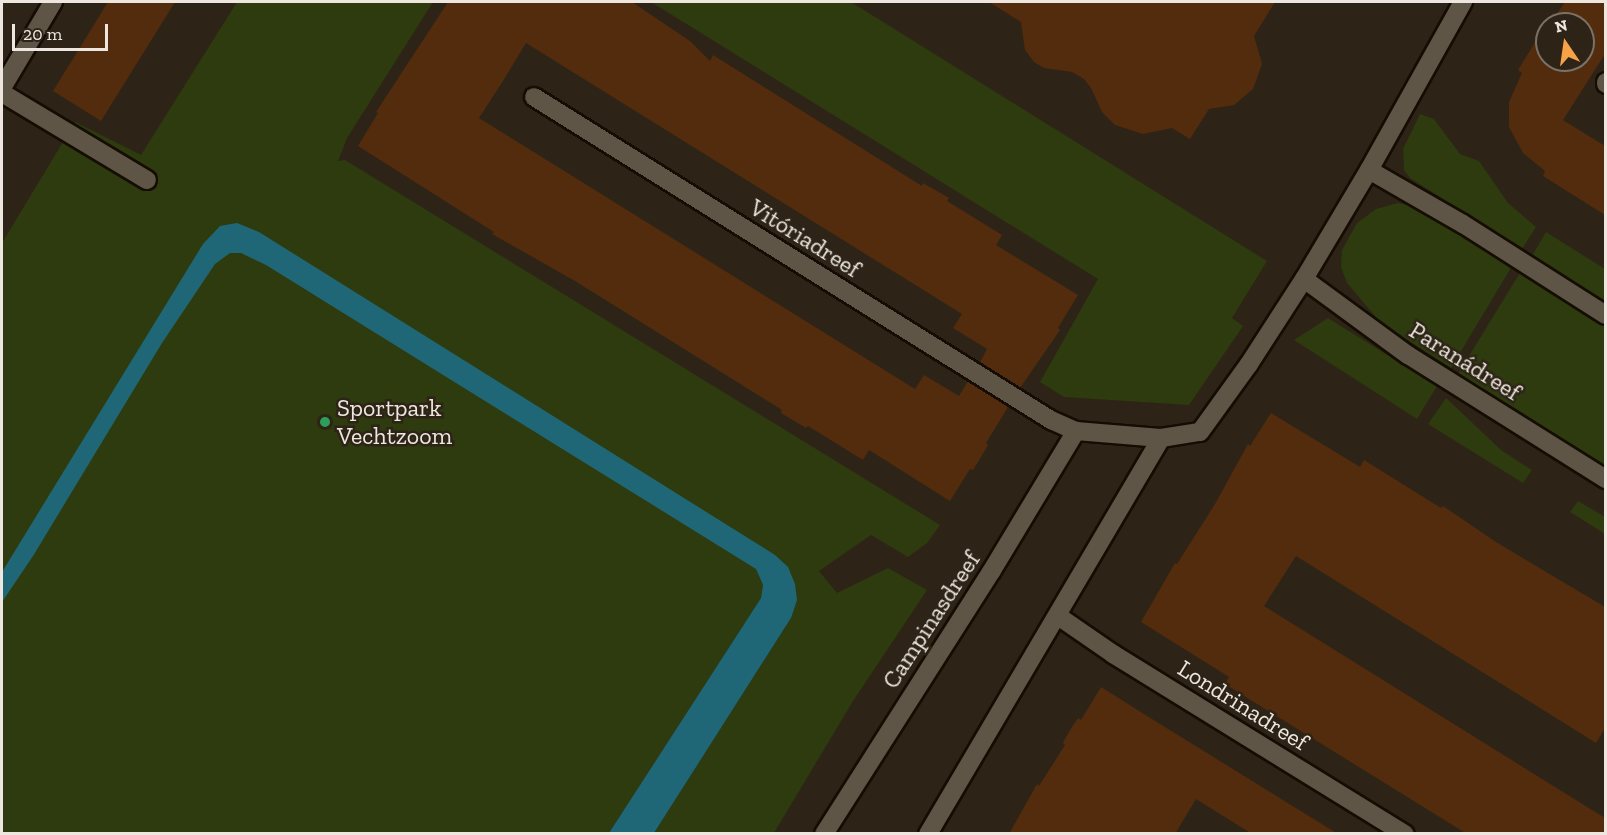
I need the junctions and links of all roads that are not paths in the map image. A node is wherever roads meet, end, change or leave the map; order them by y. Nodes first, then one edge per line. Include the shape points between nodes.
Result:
1 (53, 2) edge
2 (1463, 2) edge
3 (2, 91) edge
4 (534, 97) dead end
5 (1369, 170) junction
6 (147, 180) dead end
7 (1304, 279) junction
8 (1605, 315) edge
9 (1076, 431) junction
10 (1161, 438) junction
11 (1605, 478) edge
12 (1058, 616) junction
13 (824, 834) edge
14 (928, 834) edge
15 (1405, 834) edge

1 - 3 street
2 - 5 street
3 - 6 street
4 - 9 street, Vitóriadreef via 1051,420
5 - 7 street
5 - 8 street via 1463,224
7 - 10 street via 1200,432
7 - 11 street, Paranádreef via 1408,356
9 - 10 street
9 - 13 street, Campinasdreef
10 - 12 street
12 - 14 street
12 - 15 street, Londrinadreef

